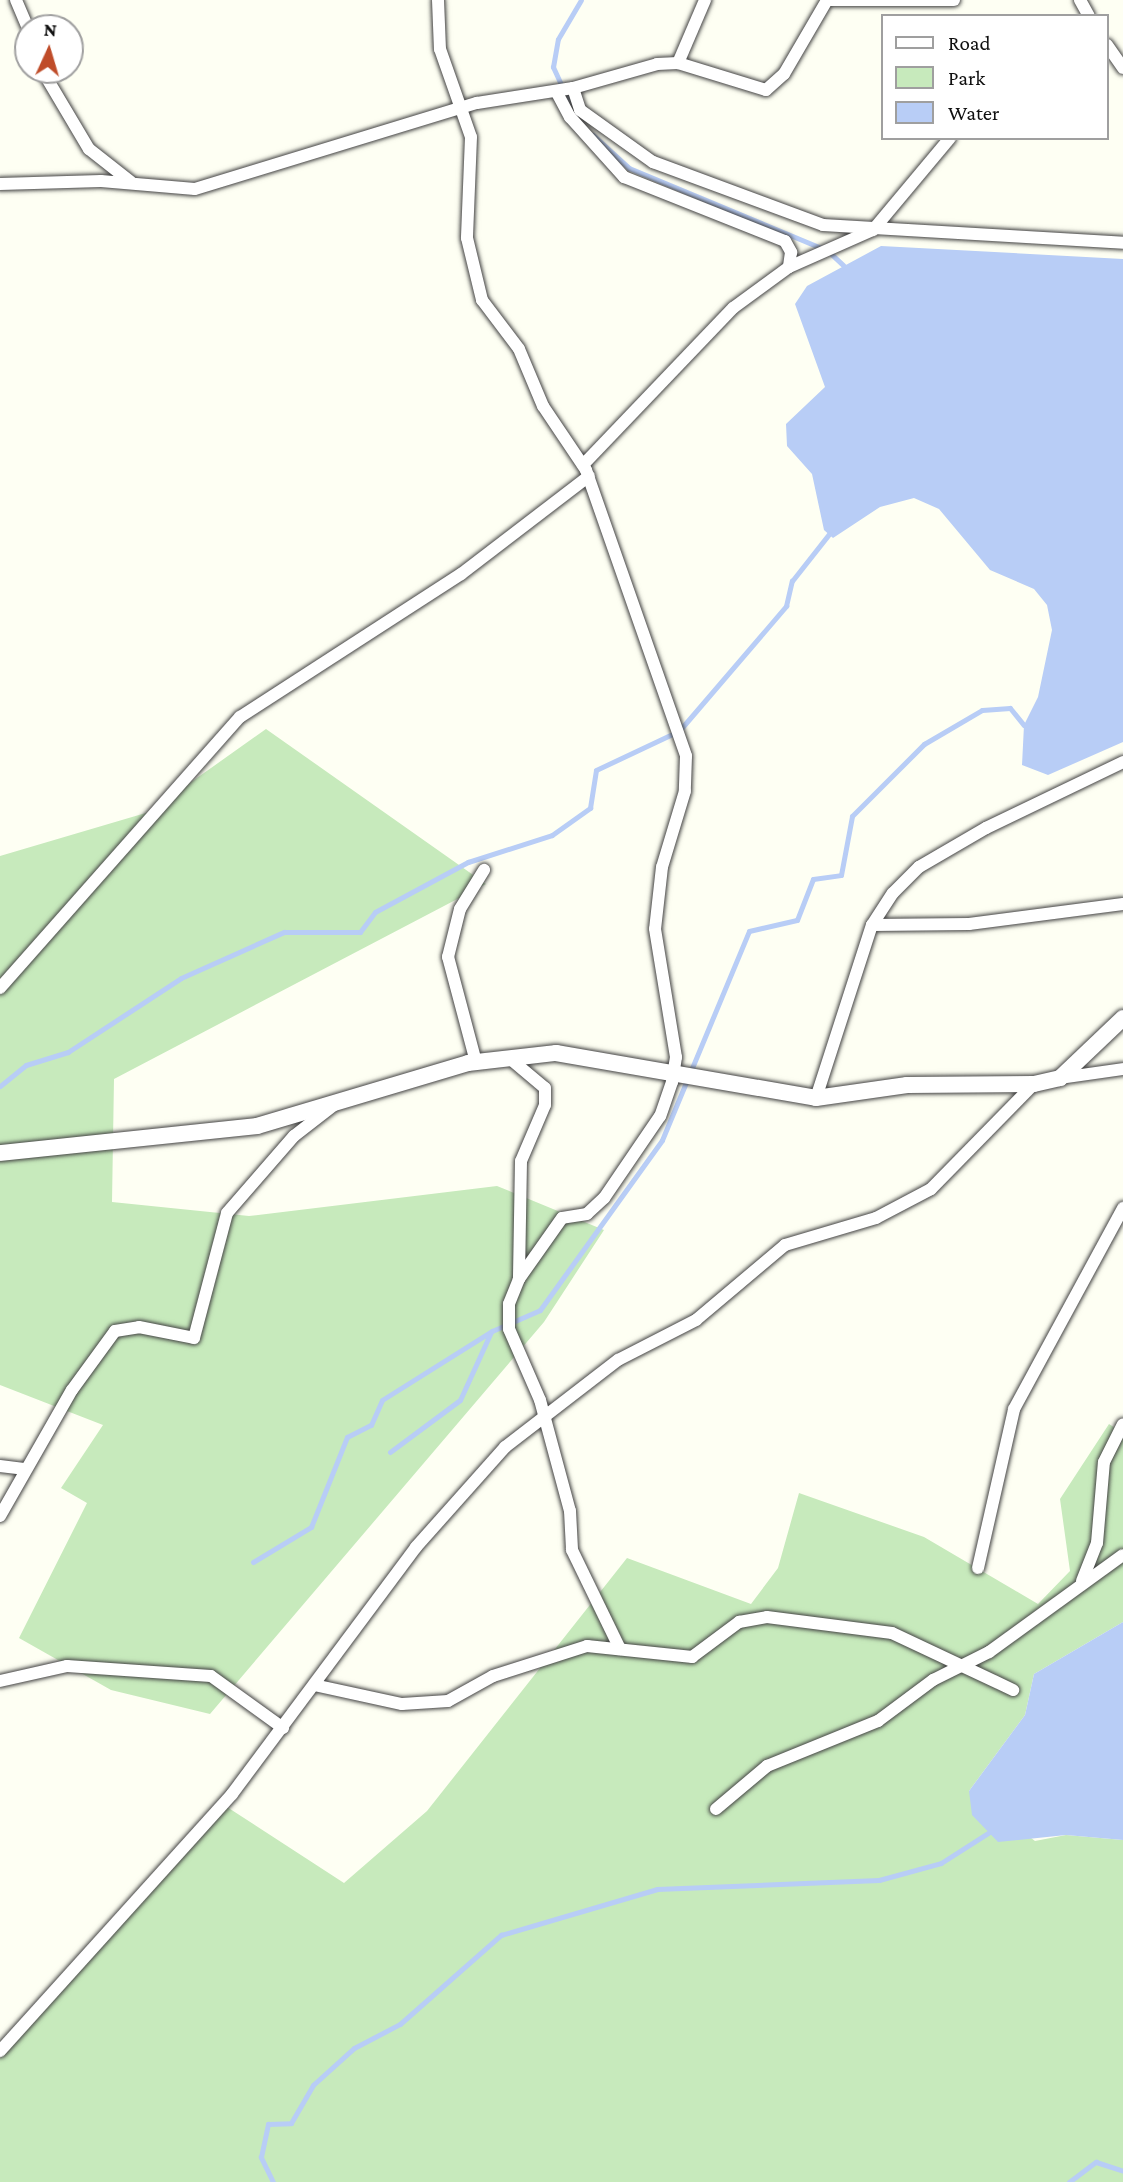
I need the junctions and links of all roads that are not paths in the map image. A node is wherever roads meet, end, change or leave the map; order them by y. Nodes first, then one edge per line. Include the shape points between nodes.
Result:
1 (438, 0) edge
2 (705, 0) edge
3 (954, 0) edge
4 (1109, 48) edge
5 (678, 63) junction
6 (1123, 68) edge
7 (50, 84) edge
8 (573, 88) junction
9 (556, 90) junction
10 (462, 109) junction
11 (948, 140) edge
12 (0, 184) edge
13 (135, 184) junction
14 (873, 230) junction
15 (1123, 243) edge
16 (789, 267) junction
17 (586, 471) junction
18 (1123, 762) edge
19 (484, 870) dead end
20 (1123, 904) edge
21 (872, 925) junction
22 (0, 988) edge
23 (1123, 1017) edge
24 (508, 1057) junction
25 (476, 1062) junction
26 (1123, 1069) edge
27 (675, 1073) junction
28 (1060, 1078) junction
29 (1034, 1084) junction
30 (816, 1098) junction
31 (335, 1105) junction
32 (0, 1153) edge
33 (1123, 1208) edge
34 (519, 1279) junction
35 (541, 1415) junction
36 (1123, 1424) edge
37 (0, 1466) edge
38 (26, 1469) junction
39 (0, 1516) edge
40 (1123, 1555) edge
41 (978, 1568) dead end
42 (1082, 1581) junction
43 (620, 1649) junction
44 (963, 1662) junction
45 (0, 1681) edge
46 (314, 1685) junction
47 (1013, 1690) dead end
48 (283, 1728) junction
49 (716, 1809) dead end
50 (0, 2051) edge

1 - 10 street via 440,49
2 - 5 street
3 - 5 street via 827,0 784,74 766,90
4 - 6 street
5 - 8 street
7 - 13 street via 89,149
8 - 9 street
8 - 14 street via 580,110 653,162 823,225
9 - 10 street
9 - 16 street via 569,117 624,177 785,241
10 - 13 street via 285,156 214,186
10 - 17 street via 473,158 467,238 482,300 519,349 543,406
11 - 14 street
12 - 13 street
14 - 15 street
14 - 16 street
16 - 17 street via 733,308
17 - 22 street via 346,652 256,703
17 - 27 street via 686,756 685,791 662,867 655,929
18 - 21 street via 919,867
19 - 25 street via 460,909 448,957
20 - 21 street via 969,924
21 - 30 street
23 - 28 street
24 - 25 street
24 - 27 street via 584,1054
24 - 34 street via 545,1088 545,1105 521,1161
25 - 31 street
26 - 28 street
27 - 30 street
27 - 34 street via 660,1116 604,1198 587,1214 562,1218
28 - 29 street
29 - 30 street via 907,1085
29 - 35 street via 931,1189 876,1218 785,1245 696,1320 618,1360
31 - 32 street via 257,1126
31 - 38 street via 294,1136 227,1213 194,1338 139,1327 115,1331
33 - 41 street via 1014,1409
34 - 35 street via 509,1329
35 - 43 street via 570,1511 572,1549
35 - 46 street via 416,1547
36 - 42 street via 1104,1462 1097,1543
37 - 38 street
38 - 39 street
40 - 42 street
42 - 44 street via 989,1652
43 - 44 street via 692,1657 739,1622 767,1617 892,1633
43 - 46 street via 587,1646 542,1658 448,1700 402,1704
44 - 47 street
44 - 49 street via 878,1721 767,1766
45 - 48 street via 67,1666 211,1676
46 - 48 street
48 - 50 street

